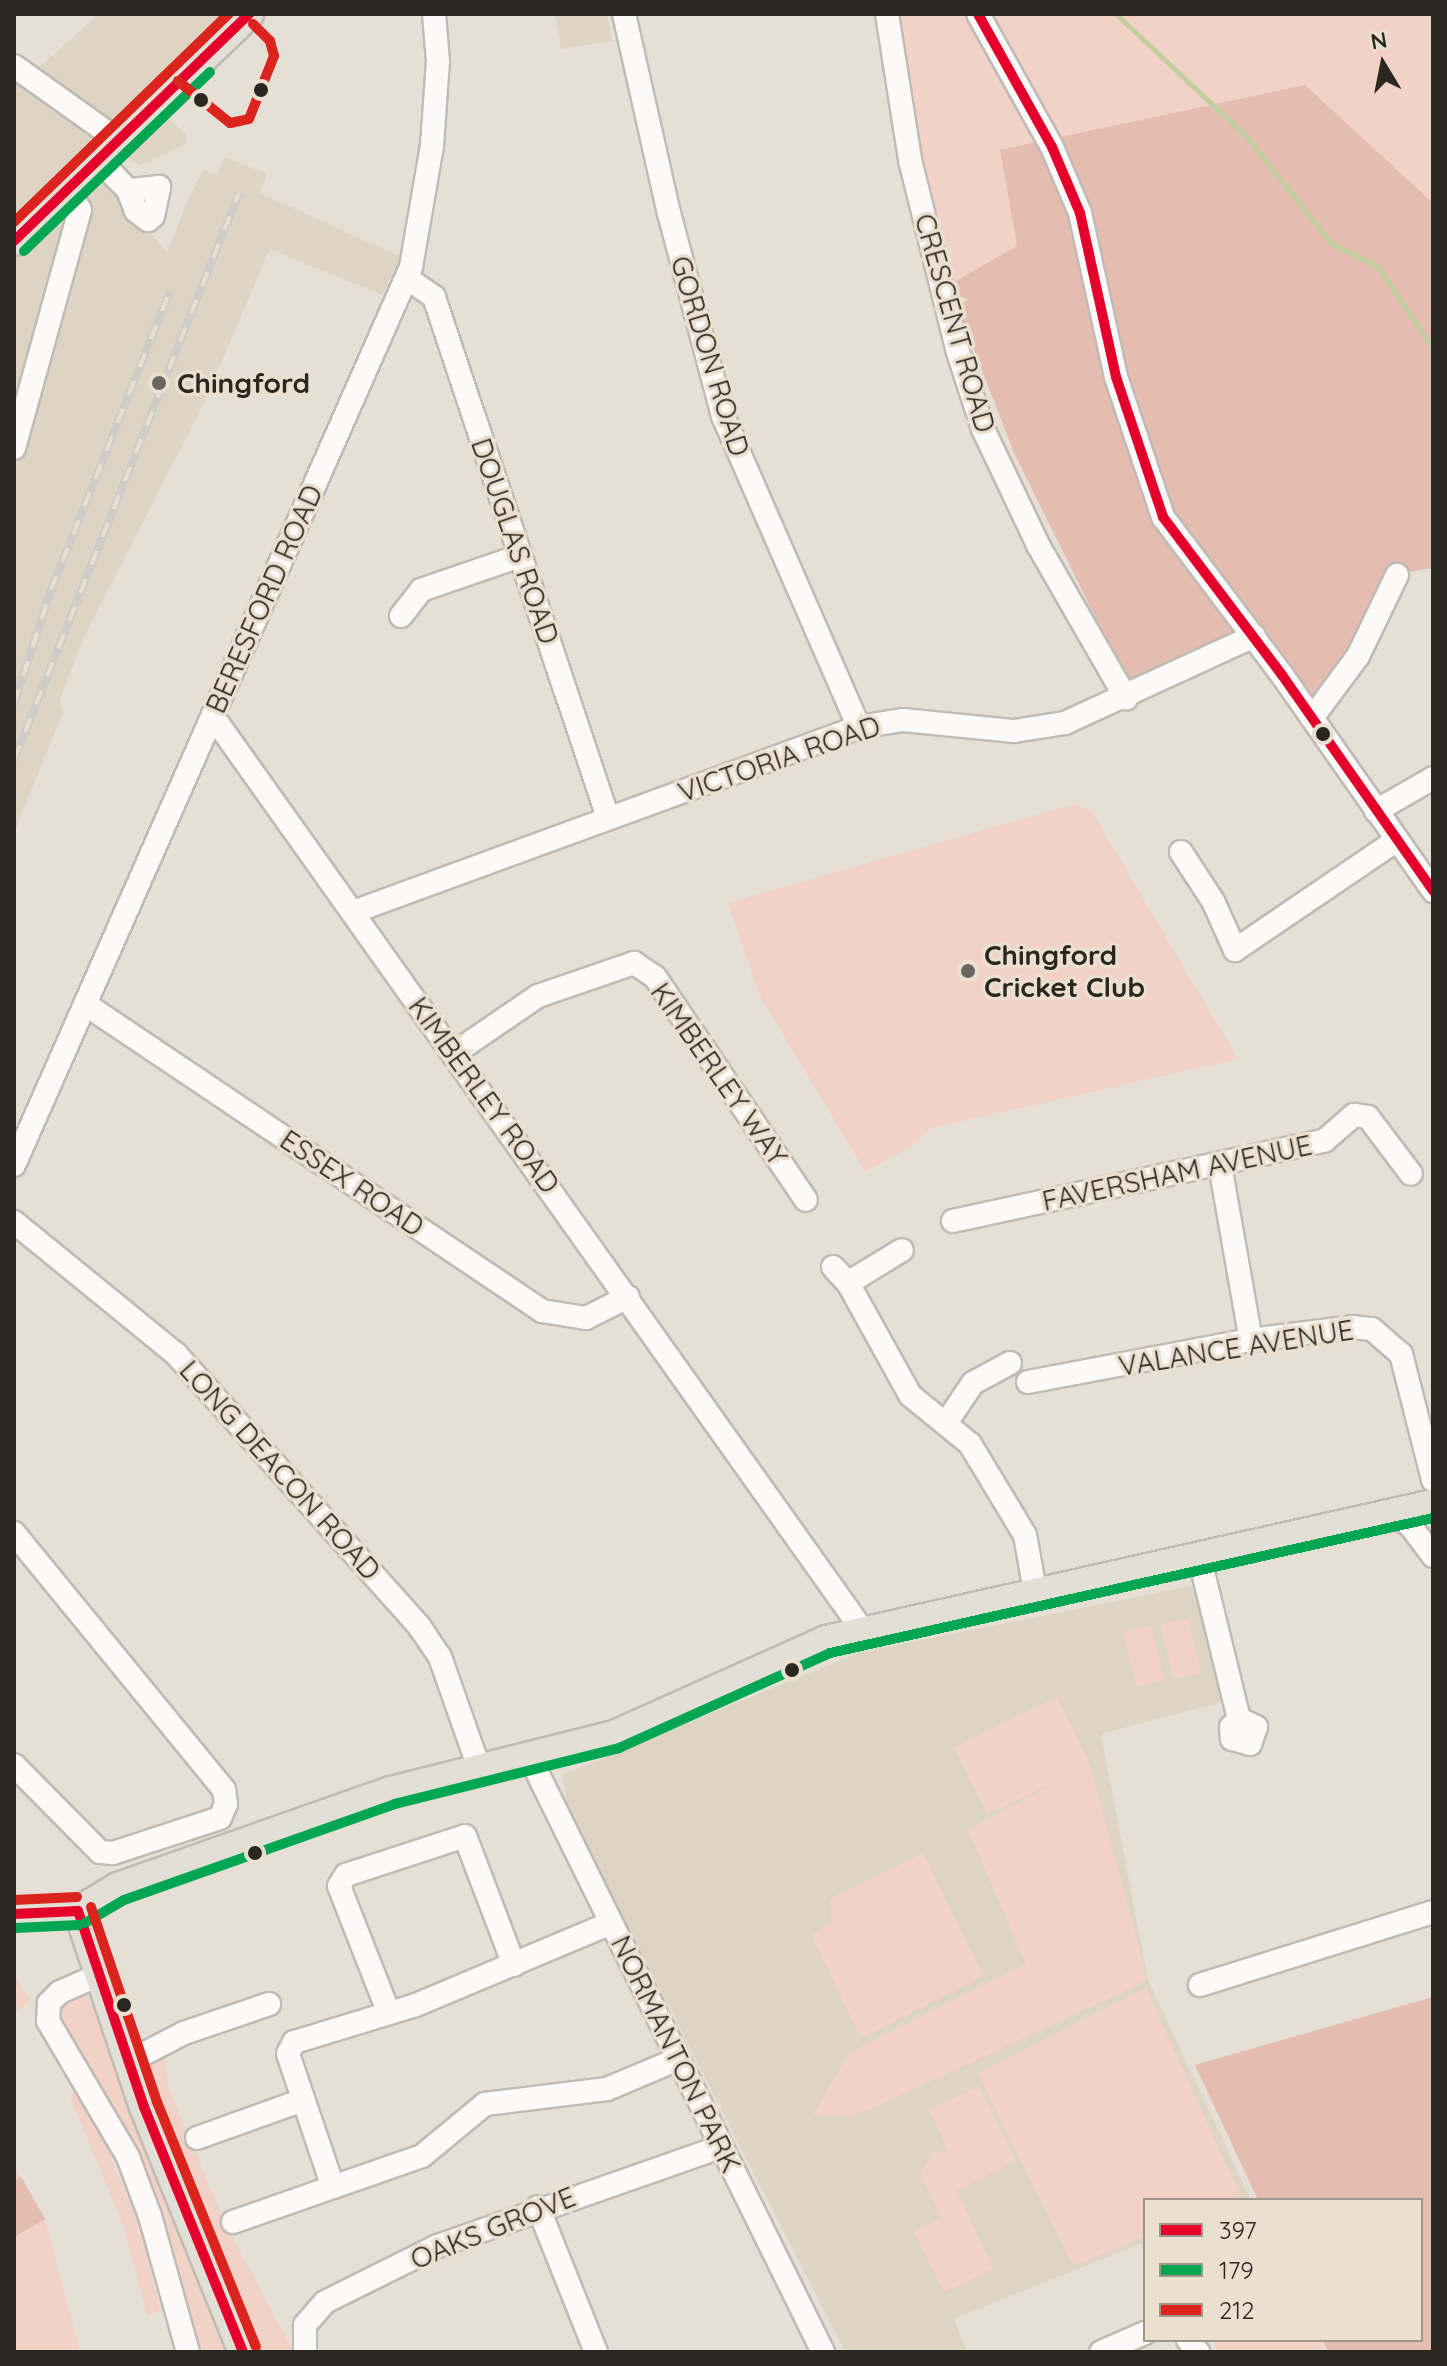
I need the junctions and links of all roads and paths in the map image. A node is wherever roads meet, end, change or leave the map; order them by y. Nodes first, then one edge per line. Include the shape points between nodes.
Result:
1 (249, 14) edge
2 (434, 14) edge
3 (624, 14) edge
4 (887, 14) edge
5 (978, 14) edge
6 (14, 66) edge
7 (109, 150) junction
8 (69, 190) junction
9 (128, 190) dead end
10 (14, 241) edge
11 (407, 278) junction
12 (14, 448) edge
13 (520, 556) junction
14 (1397, 575) dead end
15 (401, 616) dead end
16 (1254, 636) junction
17 (1126, 698) junction
18 (1312, 718) junction
19 (210, 721) junction
20 (859, 727) junction
21 (1433, 778) edge
22 (1376, 811) junction
23 (608, 818) junction
24 (1397, 840) junction
25 (1181, 852) dead end
26 (1433, 891) edge
27 (353, 912) junction
28 (85, 1004) junction
29 (453, 1054) junction
30 (14, 1165) edge
31 (1220, 1165) junction
32 (1411, 1174) dead end
33 (806, 1200) dead end
34 (953, 1221) dead end
35 (14, 1222) edge
36 (902, 1250) dead end
37 (628, 1297) junction
38 (1251, 1340) junction
39 (1010, 1363) dead end
40 (1028, 1382) dead end
41 (946, 1423) junction
42 (1433, 1480) edge
43 (1433, 1504) edge
44 (1386, 1512) junction
45 (14, 1533) edge
46 (1433, 1550) edge
47 (1200, 1560) junction
48 (1036, 1596) junction
49 (863, 1631) junction
50 (1239, 1719) dead end
51 (529, 1756) junction
52 (14, 1765) edge
53 (479, 1768) junction
54 (168, 1836) junction
55 (177, 1867) junction
56 (78, 1911) junction
57 (1433, 1912) edge
58 (14, 1914) edge
59 (611, 1923) junction
60 (514, 1965) junction
61 (99, 1975) junction
62 (1200, 1985) dead end
63 (269, 2004) dead end
64 (388, 2011) junction
65 (678, 2059) junction
66 (128, 2062) junction
67 (303, 2100) junction
68 (197, 2138) dead end
69 (721, 2147) junction
70 (333, 2187) junction
71 (538, 2207) junction
72 (233, 2222) dead end
73 (1143, 2334) edge
74 (188, 2352) edge
75 (243, 2352) edge
76 (305, 2352) edge
77 (596, 2352) edge
78 (823, 2352) edge
79 (1101, 2352) edge

1 - 7 main road
2 - 11 street, BERESFORD ROAD via 438,61 432,146 417,247
3 - 20 street, GORDON ROAD via 723,416
4 - 17 street, CRESCENT ROAD via 910,160 957,349 983,429 1038,545
5 - 16 street via 1052,147 1080,213 1116,377 1163,517
6 - 7 street
7 - 8 main road
7 - 9 street
8 - 10 main road
8 - 12 street via 80,210
11 - 13 street, DOUGLAS ROAD via 434,297
11 - 19 street, BERESFORD ROAD
13 - 15 street via 421,590
13 - 23 street, DOUGLAS ROAD
14 - 18 street via 1358,656
16 - 17 street, VICTORIA ROAD
16 - 18 street
17 - 20 street, VICTORIA ROAD via 1037,729 918,719
18 - 22 street
19 - 27 street, KIMBERLEY ROAD via 219,725
19 - 28 street, BERESFORD ROAD
20 - 23 street, VICTORIA ROAD
21 - 22 street
22 - 24 street
23 - 27 street, VICTORIA ROAD
24 - 25 street via 1235,950 1213,901
24 - 26 street
27 - 29 street, KIMBERLEY ROAD
28 - 30 street, BERESFORD ROAD
28 - 37 street, ESSEX ROAD via 542,1311 586,1318
29 - 33 street, KIMBERLEY WAY via 538,996 634,963 655,977
29 - 37 street, KIMBERLEY ROAD
31 - 32 street, FAVERSHAM AVENUE via 1324,1141 1361,1114 1403,1158
31 - 34 street, FAVERSHAM AVENUE
31 - 38 street
35 - 53 street, LONG DEACON ROAD via 176,1354 419,1626 440,1657
36 - 41 street via 840,1275 910,1395
37 - 49 street, KIMBERLEY ROAD
38 - 40 street, VALANCE AVENUE
38 - 42 street, VALANCE AVENUE via 1352,1327 1372,1329 1391,1340 1411,1381
39 - 41 street via 973,1383
41 - 48 street via 970,1444 1025,1535
43 - 44 main road
44 - 46 street via 1409,1524
44 - 47 main road
45 - 54 street via 224,1790 220,1818
47 - 48 main road
47 - 50 street
48 - 49 main road
49 - 51 main road via 796,1651 614,1735
51 - 53 main road
51 - 59 street, NORMANTON PARK
52 - 54 street via 100,1852
53 - 55 main road via 391,1791
54 - 55 street
55 - 56 main road via 118,1887
56 - 58 main road
56 - 61 main road
57 - 62 street
59 - 60 street
59 - 65 street, NORMANTON PARK
60 - 64 street
60 - 64 street via 465,1836 346,1875 339,1886
61 - 66 main road
61 - 74 street via 53,1998 48,2021 128,2157
63 - 66 street via 184,2033
64 - 67 street via 289,2047
65 - 69 street, NORMANTON PARK
65 - 70 street via 607,2089 485,2104 422,2156
66 - 75 main road
67 - 68 street
67 - 70 street
69 - 71 street, OAKS GROVE
69 - 78 street, NORMANTON PARK
70 - 72 street
71 - 76 street, OAKS GROVE via 438,2246 325,2302 305,2325
71 - 77 street
73 - 79 street

